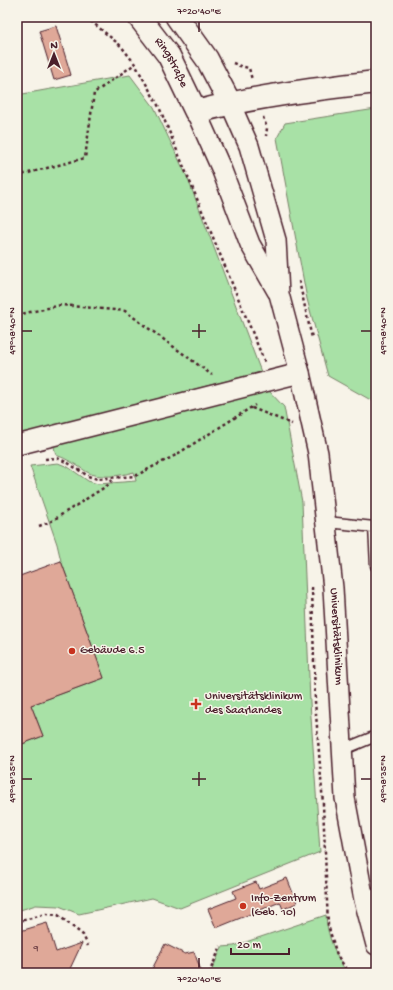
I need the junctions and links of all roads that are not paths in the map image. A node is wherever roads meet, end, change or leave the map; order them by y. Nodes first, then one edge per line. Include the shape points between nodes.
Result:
1 (139, 17) edge
2 (177, 17) edge
3 (376, 82) edge
4 (230, 103) junction
5 (196, 112) junction
6 (279, 294) junction
7 (300, 373) junction
8 (17, 445) edge
9 (327, 522) junction
10 (376, 566) edge
11 (376, 736) edge
12 (342, 750) junction
13 (370, 897) edge
14 (376, 945) edge

1 - 5 street, Ringstraße via 169,56
2 - 4 street via 207,58
3 - 4 street
4 - 5 street
4 - 6 street via 249,146 276,240
5 - 6 street via 250,244
6 - 7 street, Universitätsklinikum
7 - 8 street
7 - 9 street, Universitätsklinikum via 318,453
9 - 10 lane via 374,527
9 - 12 street, Universitätsklinikum
11 - 12 lane
12 - 13 street, Universitätsklinikum via 345,798
13 - 14 street, Universitätsklinikum

